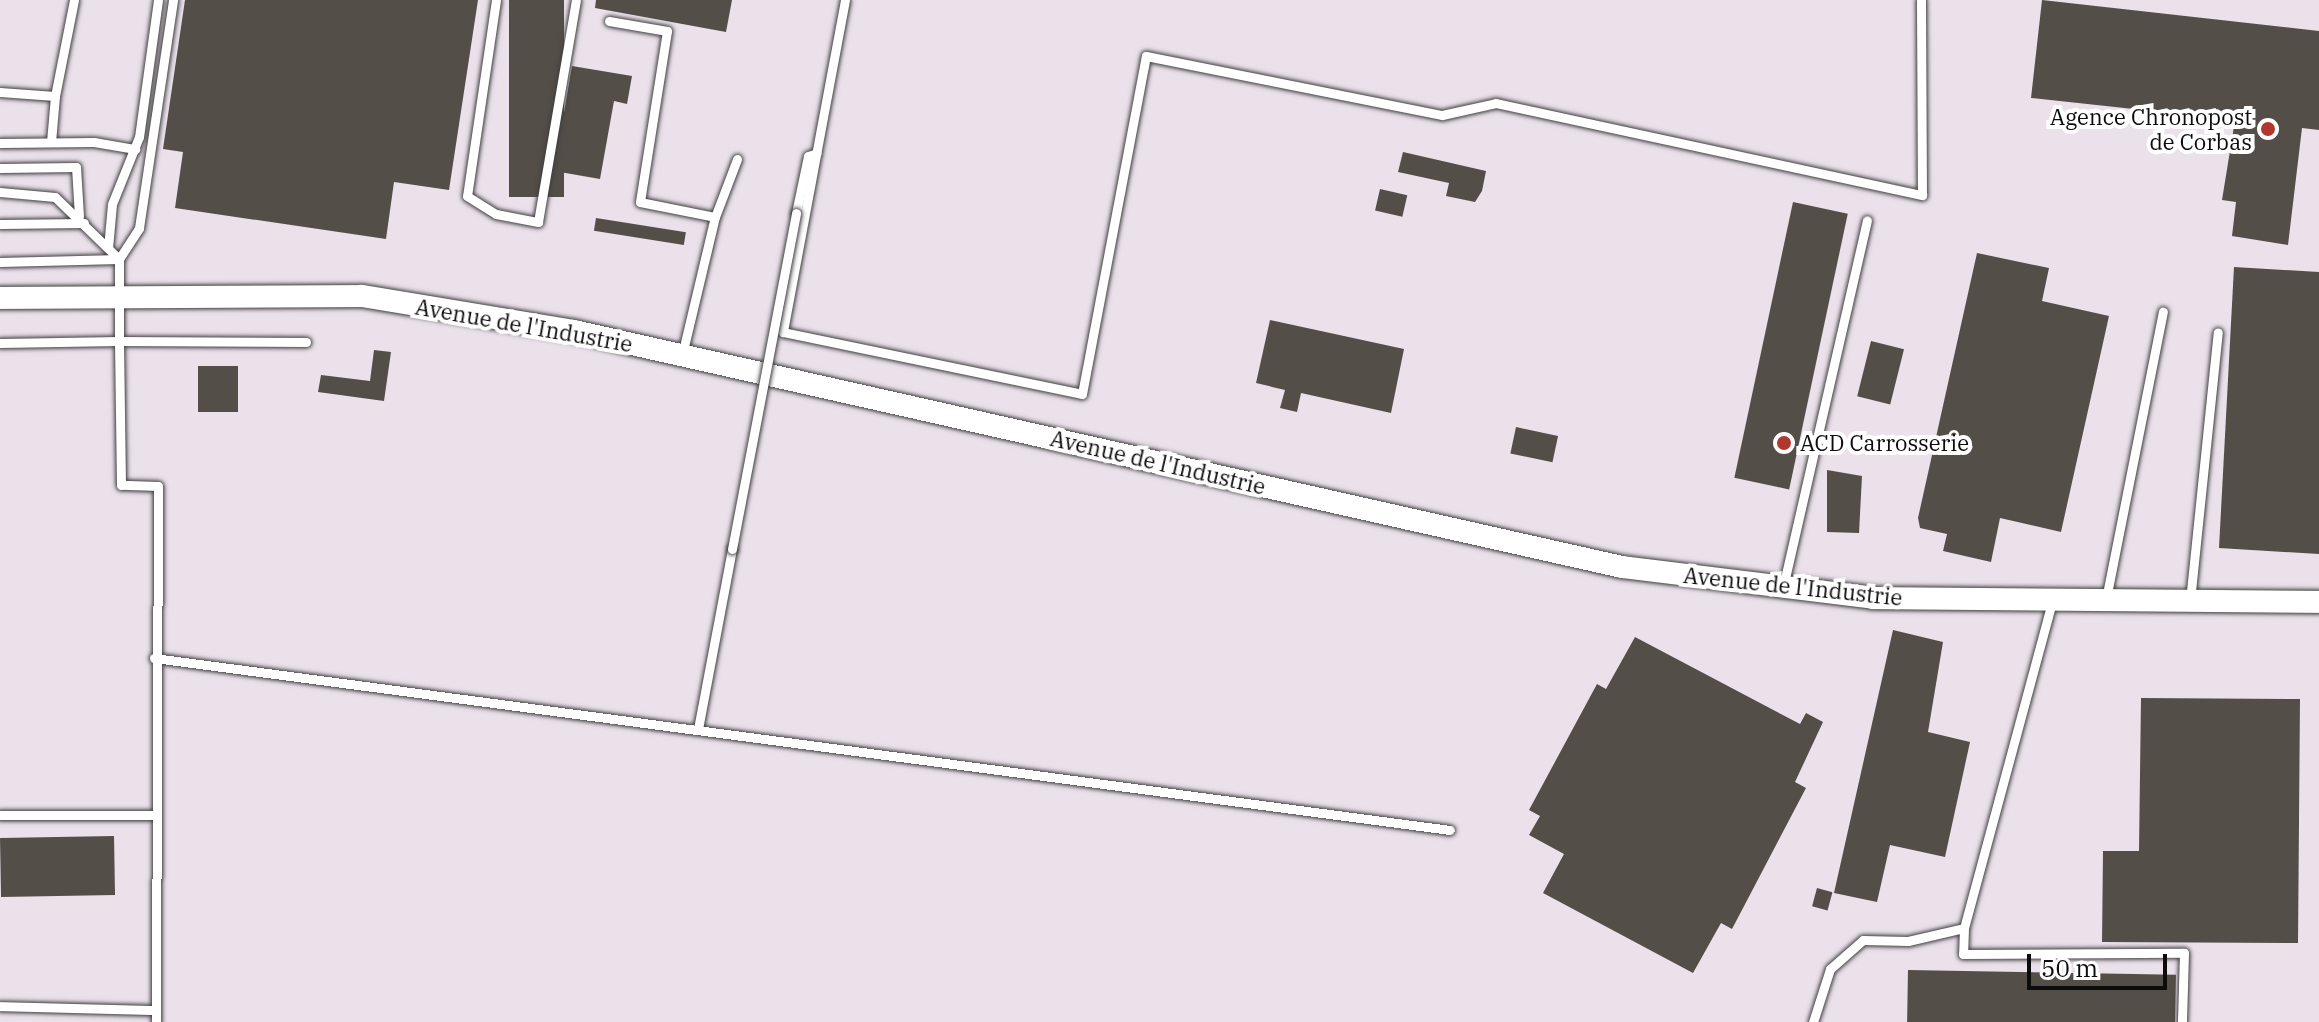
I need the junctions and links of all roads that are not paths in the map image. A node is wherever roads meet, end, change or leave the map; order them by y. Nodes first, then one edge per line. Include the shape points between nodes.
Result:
1 (74, 0) edge
2 (158, 0) edge
3 (173, 0) edge
4 (496, 0) edge
5 (576, 0) edge
6 (845, 0) edge
7 (1921, 0) edge
8 (609, 21) dead end
9 (0, 92) edge
10 (55, 96) junction
11 (51, 142) junction
12 (0, 143) edge
13 (135, 149) junction
14 (817, 153) junction
15 (737, 159) dead end
16 (0, 168) edge
17 (0, 192) edge
18 (715, 217) junction
19 (82, 220) junction
20 (1867, 221) dead end
21 (0, 224) edge
22 (108, 248) junction
23 (119, 259) junction
24 (0, 262) edge
25 (120, 297) junction
26 (0, 298) edge
27 (2163, 312) dead end
28 (2218, 332) dead end
29 (119, 341) junction
30 (306, 342) dead end
31 (0, 343) edge
32 (682, 355) junction
33 (1783, 587) junction
34 (2052, 601) junction
35 (2105, 602) junction
36 (2319, 602) edge
37 (2190, 604) junction
38 (154, 658) junction
39 (698, 729) junction
40 (0, 815) edge
41 (155, 815) junction
42 (1450, 830) dead end
43 (1964, 928) junction
44 (0, 1006) edge
45 (156, 1010) junction
46 (156, 1022) edge
47 (1813, 1022) edge
48 (2182, 1022) edge

1 - 10 lane
2 - 13 lane
3 - 23 lane via 139,228
4 - 5 lane via 467,196 496,214 538,222
6 - 14 lane
7 - 14 lane via 1922,195 1496,103 1442,115 1146,56 1082,394 783,332
8 - 18 lane via 667,31 640,202
9 - 10 lane
10 - 11 lane
11 - 12 lane
11 - 13 lane
13 - 22 lane via 112,204
14 - 39 lane, bridge via 808,156 796,213
15 - 18 lane
16 - 19 lane via 76,167
17 - 19 lane via 55,197
18 - 32 lane
19 - 21 lane
19 - 22 lane
20 - 33 lane
22 - 23 lane
23 - 24 lane
23 - 25 lane
25 - 26 street, Avenue de l'Industrie
25 - 29 lane
25 - 32 street, Avenue de l'Industrie via 362,296
27 - 35 lane
28 - 37 lane
29 - 30 lane
29 - 31 lane
29 - 38 lane via 121,485 158,486
32 - 33 street, Avenue de l'Industrie via 1622,567
33 - 34 street, Avenue de l'Industrie via 1873,598
34 - 35 street, Avenue de l'Industrie
34 - 43 lane
35 - 37 street, Avenue de l'Industrie
36 - 37 street, Avenue de l'Industrie
38 - 39 lane
38 - 41 lane
39 - 42 lane
40 - 41 lane
41 - 45 lane
43 - 47 lane via 1908,941 1863,940 1830,969
43 - 48 lane via 1963,954 2184,953
44 - 45 lane
45 - 46 lane

